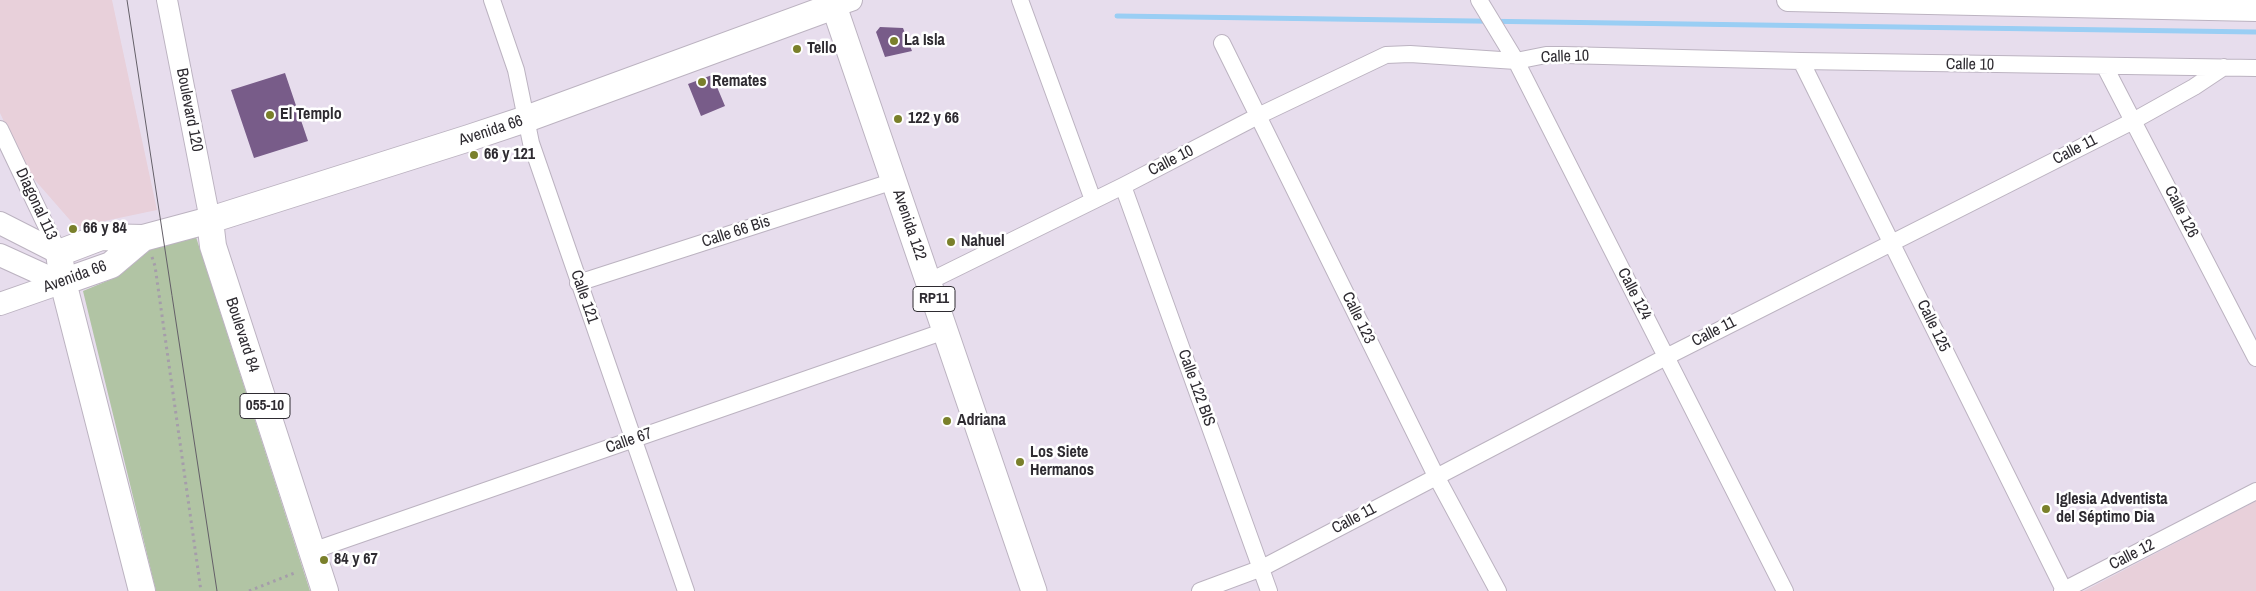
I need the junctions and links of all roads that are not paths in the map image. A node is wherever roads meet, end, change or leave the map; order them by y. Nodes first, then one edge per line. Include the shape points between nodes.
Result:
1 (167, 0) edge
2 (492, 0) edge
3 (1020, 0) edge
4 (1788, 0) edge
5 (839, 2) edge
6 (1483, 6) edge
7 (2256, 10) edge
8 (1222, 43) dead end
9 (1516, 61) junction
10 (1801, 62) junction
11 (2105, 67) junction
12 (2224, 67) junction
13 (2256, 68) edge
14 (1258, 116) junction
15 (526, 119) junction
16 (2133, 121) junction
17 (0, 129) edge
18 (894, 181) junction
19 (1123, 186) junction
20 (1093, 200) junction
21 (210, 220) junction
22 (0, 223) edge
23 (143, 238) junction
24 (1892, 243) junction
25 (59, 253) junction
26 (0, 255) edge
27 (10, 268) edge
28 (63, 282) junction
29 (578, 282) junction
30 (928, 282) junction
31 (0, 304) edge
32 (945, 331) junction
33 (1666, 357) junction
34 (2256, 358) edge
35 (634, 439) junction
36 (1436, 476) junction
37 (2256, 491) edge
38 (314, 558) junction
39 (1262, 568) junction
40 (2063, 590) edge
41 (142, 591) edge
42 (325, 591) edge
43 (686, 591) edge
44 (1034, 591) edge
45 (1200, 591) edge
46 (1270, 591) edge
47 (1498, 591) edge
48 (1785, 591) edge

1 - 21 street, Boulevard 120
2 - 15 street, Calle 121 via 516,70
3 - 20 street
4 - 7 main road
5 - 15 highway, Avenida 66
5 - 18 main road, Avenida 122 / RP11
6 - 9 street, Calle 124
8 - 14 street, Calle 123
9 - 10 street, Calle 10 via 1564,55
9 - 14 street, Calle 10 via 1386,55
9 - 33 street, Calle 124
10 - 11 street, Calle 10
10 - 24 street, Calle 125
11 - 12 street, Calle 10
11 - 16 street, Calle 126
12 - 13 street, Calle 10
12 - 16 street, Calle 11
14 - 19 street, Calle 10
14 - 36 street, Calle 123
15 - 21 highway, Avenida 66
15 - 29 street, Calle 121 via 531,143
16 - 24 street, Calle 11
16 - 34 street, Calle 126
17 - 25 street, Diagonal 113
18 - 29 street, Calle 66 Bis
18 - 30 main road, Avenida 122 / RP11
19 - 20 street, Calle 10
19 - 39 street, Calle 122 BIS
20 - 30 street, Calle 10
21 - 23 highway, Avenida 66
21 - 38 highway, Boulevard 84 / 055-10 via 213,246
22 - 25 main road
23 - 25 highway, Avenida 66 via 101,237
23 - 28 highway, Avenida 66 via 111,265
24 - 33 street, Calle 11
24 - 40 street, Calle 125
25 - 27 main road, Avenida 66
25 - 28 highway, Diagonal 113
26 - 27 main road
27 - 28 main road
28 - 31 main road, Avenida 66
28 - 41 highway
29 - 35 street, Calle 121
30 - 32 main road, Avenida 122 / RP11
32 - 35 street, Calle 67
32 - 44 main road, Avenida 122 / RP11
33 - 36 street, Calle 11
33 - 48 street, Calle 124
35 - 38 street, Calle 67
35 - 43 street, Calle 121
36 - 39 street, Calle 11
36 - 47 street, Calle 123
37 - 40 street, Calle 12
38 - 42 highway, Boulevard 84 / 055-10
39 - 45 street, Calle 11
39 - 46 street, Calle 122 BIS

